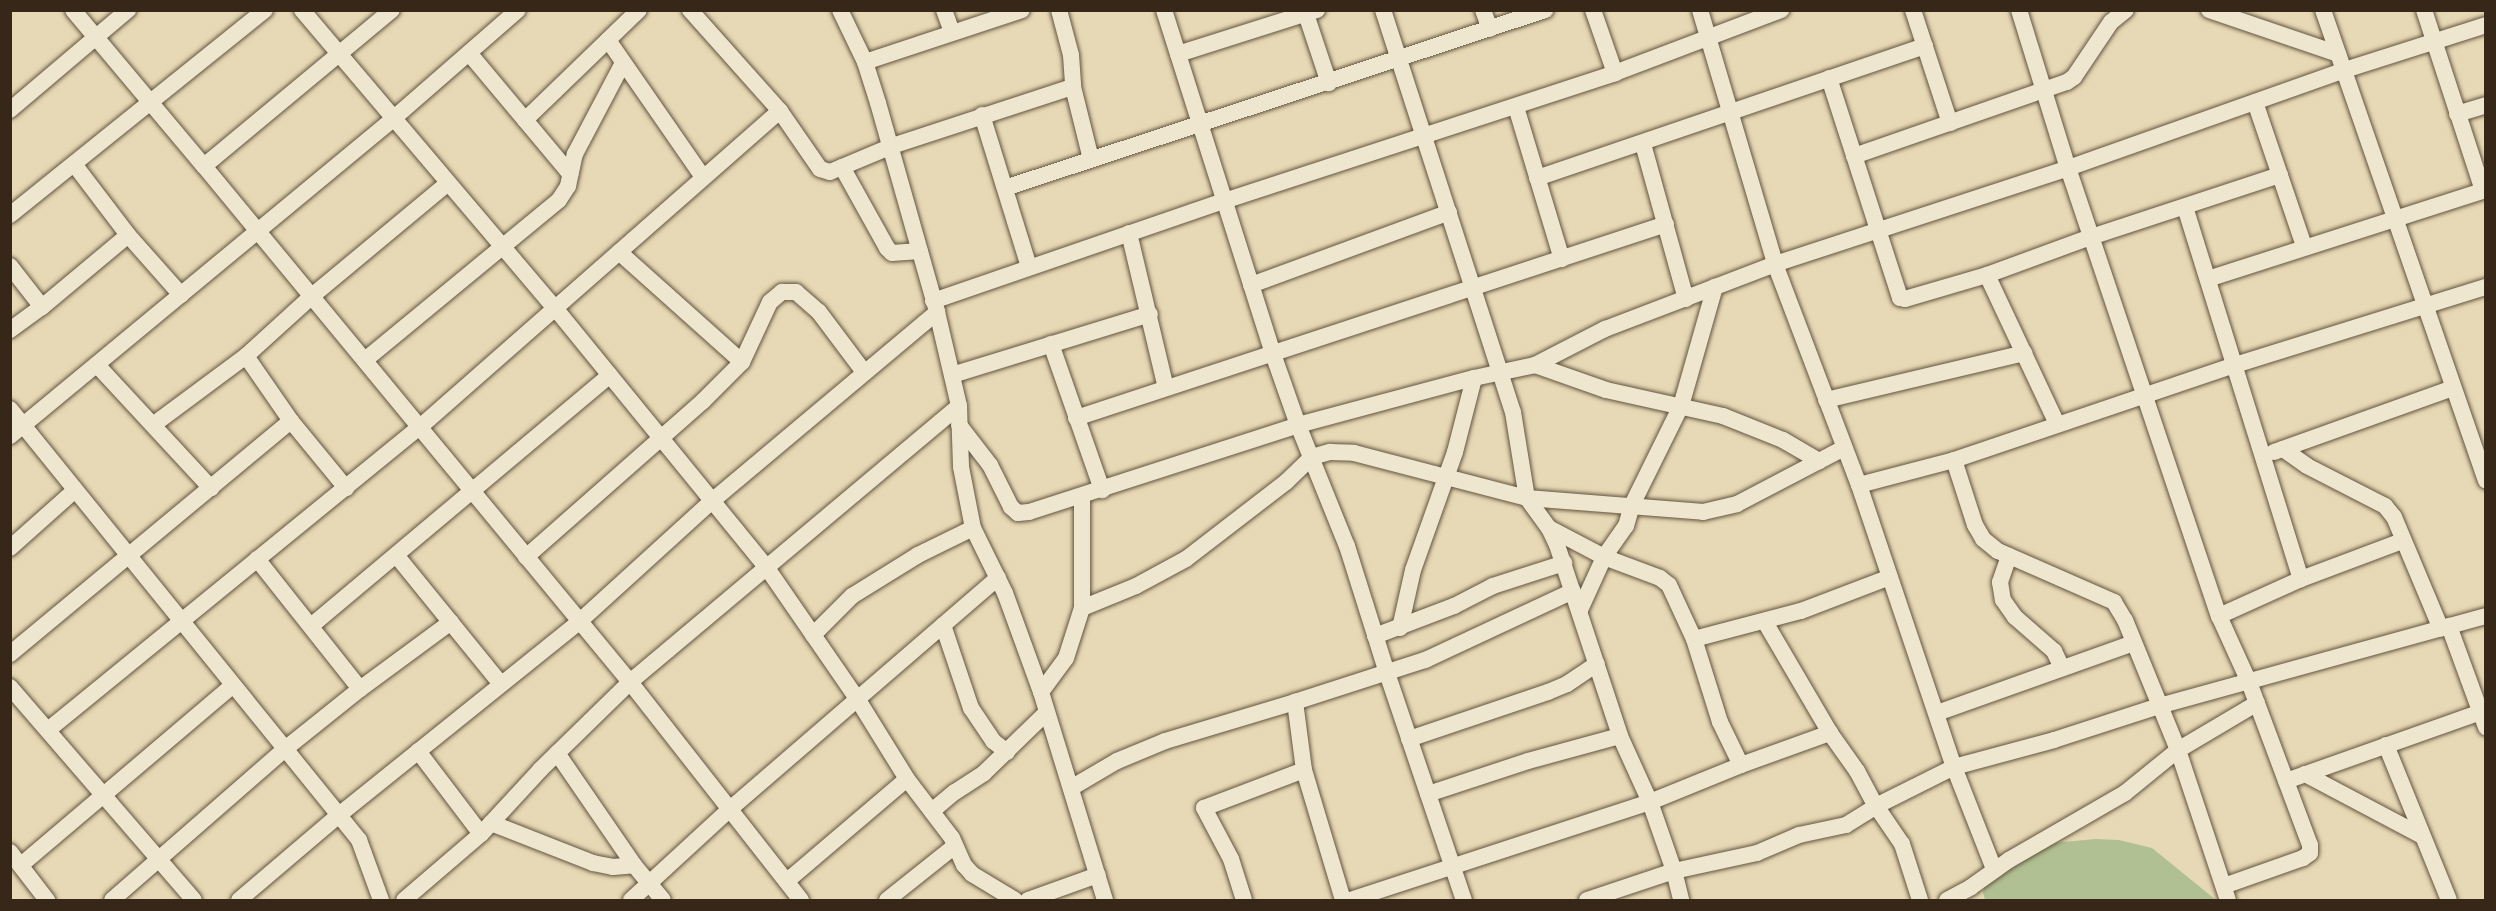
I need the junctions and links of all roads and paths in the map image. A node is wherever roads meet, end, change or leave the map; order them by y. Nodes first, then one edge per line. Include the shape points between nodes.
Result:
1 (73, 10) edge
2 (128, 10) edge
3 (265, 10) edge
4 (302, 10) edge
5 (392, 10) edge
6 (518, 10) edge
7 (639, 10) edge
8 (690, 10) edge
9 (840, 10) edge
10 (944, 10) edge
11 (1022, 10) edge
12 (1059, 10) edge
13 (1164, 10) edge
14 (1383, 10) edge
15 (1484, 10) edge
16 (1545, 10) edge
17 (1593, 10) edge
18 (1700, 10) edge
19 (1781, 10) edge
20 (1913, 10) edge
21 (2019, 10) edge
22 (2126, 10) edge
23 (2323, 10) edge
24 (2424, 10) edge
25 (1312, 12) edge
26 (2220, 12) edge
27 (2486, 25) edge
28 (1490, 29) junction
29 (951, 32) junction
30 (1709, 37) junction
31 (96, 39) junction
32 (608, 40) junction
33 (2434, 42) junction
34 (1925, 46) junction
35 (339, 53) junction
36 (469, 53) junction
37 (1178, 54) junction
38 (2338, 54) junction
39 (1399, 60) junction
40 (865, 62) junction
41 (623, 63) junction
42 (2345, 70) junction
43 (1616, 73) junction
44 (1829, 78) junction
45 (1329, 83) junction
46 (1073, 87) junction
47 (2045, 91) junction
48 (149, 102) junction
49 (2255, 102) junction
50 (13, 103) edge
51 (2486, 105) edge
52 (1516, 107) junction
53 (780, 111) junction
54 (1731, 113) junction
55 (2457, 114) junction
56 (982, 115) junction
57 (394, 118) junction
58 (525, 120) junction
59 (1950, 123) junction
60 (1200, 124) junction
61 (1425, 137) junction
62 (1643, 144) junction
63 (891, 146) junction
64 (1854, 156) junction
65 (1091, 159) junction
66 (75, 164) junction
67 (204, 166) junction
68 (843, 167) junction
69 (2068, 168) junction
70 (570, 174) junction
71 (2280, 175) junction
72 (703, 177) junction
73 (1537, 178) junction
74 (448, 183) junction
75 (1005, 188) junction
76 (2484, 190) edge
77 (1224, 201) junction
78 (2186, 207) junction
79 (1449, 212) junction
80 (10, 215) edge
81 (2394, 219) junction
82 (1666, 224) junction
83 (258, 231) junction
84 (1876, 231) junction
85 (1129, 233) junction
86 (128, 235) junction
87 (2091, 237) junction
88 (2304, 246) junction
89 (503, 247) junction
90 (920, 251) junction
91 (618, 252) junction
92 (1562, 259) junction
93 (1775, 264) junction
94 (10, 266) edge
95 (1029, 267) junction
96 (1986, 274) junction
97 (2208, 279) junction
98 (1251, 285) junction
99 (2486, 286) edge
100 (1715, 287) junction
101 (1474, 290) junction
102 (181, 295) junction
103 (312, 296) junction
104 (1686, 299) junction
105 (2423, 305) junction
106 (935, 306) junction
107 (42, 307) junction
108 (555, 308) junction
109 (1150, 314) junction
110 (10, 330) edge
111 (1051, 344) junction
112 (2025, 353) junction
113 (1273, 354) junction
114 (246, 356) junction
115 (365, 360) junction
116 (742, 362) junction
117 (96, 364) junction
118 (1535, 365) junction
119 (2235, 365) junction
120 (864, 372) junction
121 (1500, 372) junction
122 (610, 375) junction
123 (952, 375) junction
124 (1474, 378) junction
125 (1166, 388) junction
126 (2452, 388) junction
127 (2144, 395) junction
128 (1826, 400) junction
129 (959, 405) junction
130 (1681, 406) junction
131 (10, 409) edge
132 (1076, 418) junction
133 (291, 421) junction
134 (24, 424) junction
135 (2057, 424) junction
136 (153, 425) junction
137 (959, 425) junction
138 (1298, 425) junction
139 (420, 427) junction
140 (10, 436) edge
141 (662, 438) junction
142 (1844, 448) junction
143 (2283, 449) junction
144 (2264, 455) junction
145 (1312, 457) junction
146 (1954, 460) junction
147 (1819, 461) junction
148 (1445, 477) junction
149 (2486, 481) edge
150 (1859, 485) junction
151 (211, 488) junction
152 (346, 488) junction
153 (75, 490) junction
154 (1102, 490) junction
155 (472, 491) junction
156 (1082, 497) junction
157 (1527, 498) junction
158 (712, 501) junction
159 (1632, 505) junction
160 (973, 528) junction
161 (1549, 528) junction
162 (2402, 541) junction
163 (10, 548) edge
164 (396, 555) junction
165 (129, 556) junction
166 (526, 556) junction
167 (2009, 556) junction
168 (1604, 557) junction
169 (257, 559) junction
170 (1564, 563) junction
171 (767, 568) junction
172 (998, 578) junction
173 (1890, 578) junction
174 (2301, 579) junction
175 (1573, 591) junction
176 (1082, 608) junction
177 (1580, 610) junction
178 (2219, 616) junction
179 (2486, 616) edge
180 (580, 621) junction
181 (181, 622) junction
182 (451, 622) junction
183 (1765, 622) junction
184 (943, 625) junction
185 (311, 626) junction
186 (1400, 628) junction
187 (2445, 628) junction
188 (813, 635) junction
189 (1376, 636) junction
190 (1694, 639) junction
191 (2134, 643) junction
192 (10, 654) edge
193 (1597, 664) junction
194 (2062, 668) junction
195 (1387, 673) junction
196 (630, 682) junction
197 (2249, 682) junction
198 (501, 684) junction
199 (233, 685) junction
200 (10, 687) edge
201 (360, 689) junction
202 (1041, 692) junction
203 (858, 700) junction
204 (1295, 702) junction
205 (2257, 702) junction
206 (2159, 706) junction
207 (1046, 713) junction
208 (1937, 713) junction
209 (2484, 716) edge
210 (48, 730) junction
211 (1830, 733) junction
212 (1620, 736) junction
213 (1409, 739) junction
214 (2386, 745) junction
215 (285, 749) junction
216 (2178, 750) junction
217 (418, 751) junction
218 (1007, 752) junction
219 (557, 753) junction
220 (1741, 765) junction
221 (1954, 767) junction
222 (1304, 770) junction
223 (2305, 774) junction
224 (907, 779) junction
225 (2286, 781) junction
226 (1071, 788) junction
227 (1428, 794) junction
228 (105, 796) junction
229 (1650, 802) junction
230 (1876, 806) junction
231 (730, 809) junction
232 (932, 812) junction
233 (339, 815) junction
234 (486, 829) junction
235 (2422, 836) junction
236 (955, 846) junction
237 (16, 858) edge
238 (159, 859) junction
239 (634, 865) junction
240 (1453, 867) junction
241 (1994, 868) junction
242 (1674, 871) junction
243 (787, 881) junction
244 (649, 884) junction
245 (1102, 887) edge
246 (2226, 893) edge
247 (1974, 894) edge
248 (47, 900) edge
249 (112, 900) edge
250 (194, 900) edge
251 (239, 900) edge
252 (381, 900) edge
253 (404, 900) edge
254 (631, 900) edge
255 (663, 900) edge
256 (801, 900) edge
257 (887, 900) edge
258 (1015, 900) edge
259 (1028, 900) edge
260 (1119, 900) edge
261 (1244, 900) edge
262 (1343, 900) edge
263 (1350, 900) edge
264 (1464, 900) edge
265 (1587, 900) edge
266 (1681, 900) edge
267 (1920, 900) edge
268 (1947, 900) edge
269 (2449, 900) edge

1 - 31 street
2 - 31 street
3 - 48 street
4 - 35 street
5 - 35 street
6 - 36 street
7 - 32 street
8 - 53 street
9 - 40 street
10 - 29 street
11 - 29 street
12 - 46 street via 1071,55
13 - 37 street
14 - 39 street
15 - 28 street
16 - 28 street
17 - 43 street
18 - 30 street
19 - 30 street
20 - 34 street
21 - 47 street
22 - 47 street via 2111,22 2074,77
23 - 38 street
24 - 33 street
25 - 37 street
25 - 45 street
26 - 38 street
27 - 33 street
28 - 39 street
29 - 40 street
30 - 43 street
30 - 54 street
31 - 48 street
31 - 50 street
32 - 41 street
32 - 58 street
33 - 42 street
33 - 55 street
34 - 44 street
34 - 59 street
35 - 57 street
35 - 67 street
36 - 57 street
36 - 58 street
37 - 60 street
38 - 42 street
39 - 45 street
39 - 61 street
40 - 63 street
41 - 70 street via 575,154
41 - 72 street
42 - 49 street
42 - 81 street
43 - 52 street
44 - 54 street
44 - 64 street
45 - 60 street
46 - 56 street
46 - 65 street
47 - 59 street
47 - 69 street
48 - 66 street
48 - 67 street
49 - 69 street
49 - 71 street
51 - 55 street
52 - 61 street
52 - 73 street
53 - 68 street via 820,169 830,172
53 - 72 street
54 - 62 street
54 - 93 street
55 - 76 street
56 - 63 street
56 - 75 street
57 - 74 street
57 - 83 street
58 - 70 street
59 - 64 street
60 - 65 street
60 - 77 street
61 - 77 street
61 - 79 street
62 - 73 street
62 - 82 street
63 - 68 street
63 - 90 street
64 - 84 street
65 - 75 street
66 - 80 street
66 - 86 street
67 - 83 street
68 - 90 street via 892,254
69 - 84 street
69 - 87 street
70 - 89 street via 559,200
71 - 78 street
71 - 88 street
72 - 91 street
73 - 92 street
74 - 89 street
74 - 103 street
75 - 95 street
76 - 81 street
77 - 85 street
77 - 98 street
78 - 87 street
78 - 97 street
79 - 98 street
79 - 101 street
81 - 88 street
81 - 105 street
82 - 92 street
82 - 104 street
83 - 102 street
83 - 103 street
84 - 93 street
84 - 96 street via 1900,298
85 - 95 street
85 - 109 street
86 - 102 street
86 - 107 street
87 - 96 street
87 - 127 street
88 - 97 street
89 - 108 street
89 - 115 street
90 - 106 street
91 - 108 street
91 - 116 street
92 - 101 street
93 - 100 street
93 - 128 street
94 - 107 street
95 - 106 street
96 - 112 street
97 - 119 street
98 - 113 street
99 - 105 street
100 - 104 street
100 - 130 street
101 - 113 street
101 - 121 street
102 - 117 street
103 - 114 street
103 - 115 street
104 - 118 street via 1605,329
105 - 119 street
105 - 126 street
106 - 120 street
106 - 123 street
107 - 110 street
108 - 122 street
108 - 139 street
109 - 111 street
109 - 125 street
111 - 123 street
111 - 132 street
112 - 128 street
112 - 135 street
113 - 125 street
113 - 138 street
114 - 133 street
114 - 136 street
115 - 139 street
116 - 120 street via 770,302 789,291 796,292 830,325
116 - 141 street
117 - 134 street
117 - 136 street
118 - 121 street
118 - 130 street via 1606,390
119 - 127 street
119 - 144 street
120 - 158 street
121 - 124 street
121 - 157 street via 1518,432
122 - 141 street
122 - 155 street
123 - 129 street
124 - 138 street
124 - 148 street via 1462,431
125 - 132 street
126 - 143 street
126 - 149 street
127 - 135 street
127 - 178 street
128 - 142 street
129 - 137 street
129 - 171 street
130 - 147 street via 1742,423
130 - 159 street
131 - 134 street
132 - 154 street
133 - 151 street
133 - 152 street
134 - 140 street
134 - 153 street
135 - 146 street
136 - 151 street
137 - 156 street via 990,465 1011,507 1018,513
137 - 160 street via 961,466
138 - 145 street
138 - 154 street
139 - 152 street
139 - 155 street
141 - 158 street
141 - 166 street
142 - 147 street
142 - 150 street
143 - 144 street
143 - 162 street via 2307,466 2385,506 2394,517
144 - 174 street
145 - 148 street via 1347,452
145 - 176 street via 1286,482 1186,559
145 - 189 street via 1344,537
146 - 150 street
146 - 167 street via 1983,539
147 - 159 street via 1721,510 1703,512
148 - 157 street
148 - 186 street via 1413,570
150 - 173 street
151 - 165 street
152 - 169 street
153 - 163 street
153 - 165 street
154 - 156 street
155 - 164 street
155 - 166 street
156 - 176 street
157 - 159 street
157 - 161 street
158 - 171 street
158 - 180 street
159 - 168 street via 1626,526
160 - 172 street
160 - 188 street via 918,555 852,596
161 - 168 street
161 - 170 street
162 - 174 street
162 - 187 street
164 - 182 street
164 - 185 street
165 - 181 street
165 - 192 street
166 - 180 street
167 - 191 street via 2114,602
167 - 194 street via 2000,582 2003,600 2015,617 2054,651
168 - 177 street
168 - 190 street via 1669,585
169 - 181 street
169 - 185 street
170 - 175 street
170 - 186 street via 1493,586
171 - 188 street
171 - 196 street
172 - 184 street
172 - 202 street
173 - 183 street
173 - 208 street
174 - 178 street
175 - 177 street
175 - 195 street via 1425,660
176 - 202 street via 1066,658
177 - 193 street
178 - 197 street
179 - 187 street
180 - 196 street
180 - 198 street
181 - 199 street
181 - 210 street
182 - 198 street
182 - 201 street
183 - 190 street
183 - 211 street
184 - 203 street
184 - 218 street via 971,708 993,741
185 - 201 street
186 - 189 street
187 - 197 street
187 - 209 street
188 - 203 street
189 - 195 street
190 - 220 street via 1720,722
191 - 194 street
191 - 206 street
193 - 212 street
193 - 213 street via 1548,692
194 - 208 street
195 - 204 street
195 - 213 street
196 - 219 street
196 - 231 street
197 - 205 street
197 - 206 street
198 - 217 street
199 - 215 street
199 - 228 street
200 - 210 street
201 - 215 street
202 - 207 street
203 - 224 street
203 - 231 street
204 - 222 street
204 - 226 street via 1164,741 1117,761
205 - 216 street
205 - 225 street
206 - 216 street
206 - 221 street
207 - 218 street
207 - 226 street
208 - 221 street
209 - 214 street
210 - 228 street
211 - 220 street
211 - 230 street
212 - 227 street
212 - 229 street
213 - 227 street
214 - 223 street
214 - 235 street
215 - 233 street
215 - 238 street
216 - 241 street via 2125,793
216 - 246 street
217 - 233 street
217 - 234 street
218 - 232 street
219 - 234 street
219 - 239 street
220 - 229 street
221 - 230 street
221 - 241 street
222 - 261 street via 1204,808 1231,859
222 - 262 street
223 - 225 street
223 - 235 street
224 - 232 street
224 - 243 street
225 - 246 street via 2310,853
226 - 245 street
227 - 240 street
228 - 237 street
228 - 238 street
229 - 240 street
229 - 242 street
230 - 242 street via 1846,825 1799,835 1757,853
230 - 267 street via 1902,844
231 - 243 street
231 - 244 street
232 - 236 street
233 - 251 street
233 - 252 street via 360,840
234 - 239 street via 593,863 613,867
234 - 253 street
235 - 269 street
236 - 257 street
236 - 258 street via 972,874
237 - 248 street
238 - 249 street
238 - 250 street
239 - 244 street
240 - 263 street
240 - 264 street
241 - 247 street
242 - 265 street
242 - 266 street
243 - 256 street
244 - 254 street
244 - 255 street
245 - 259 street
245 - 260 street
247 - 268 street

